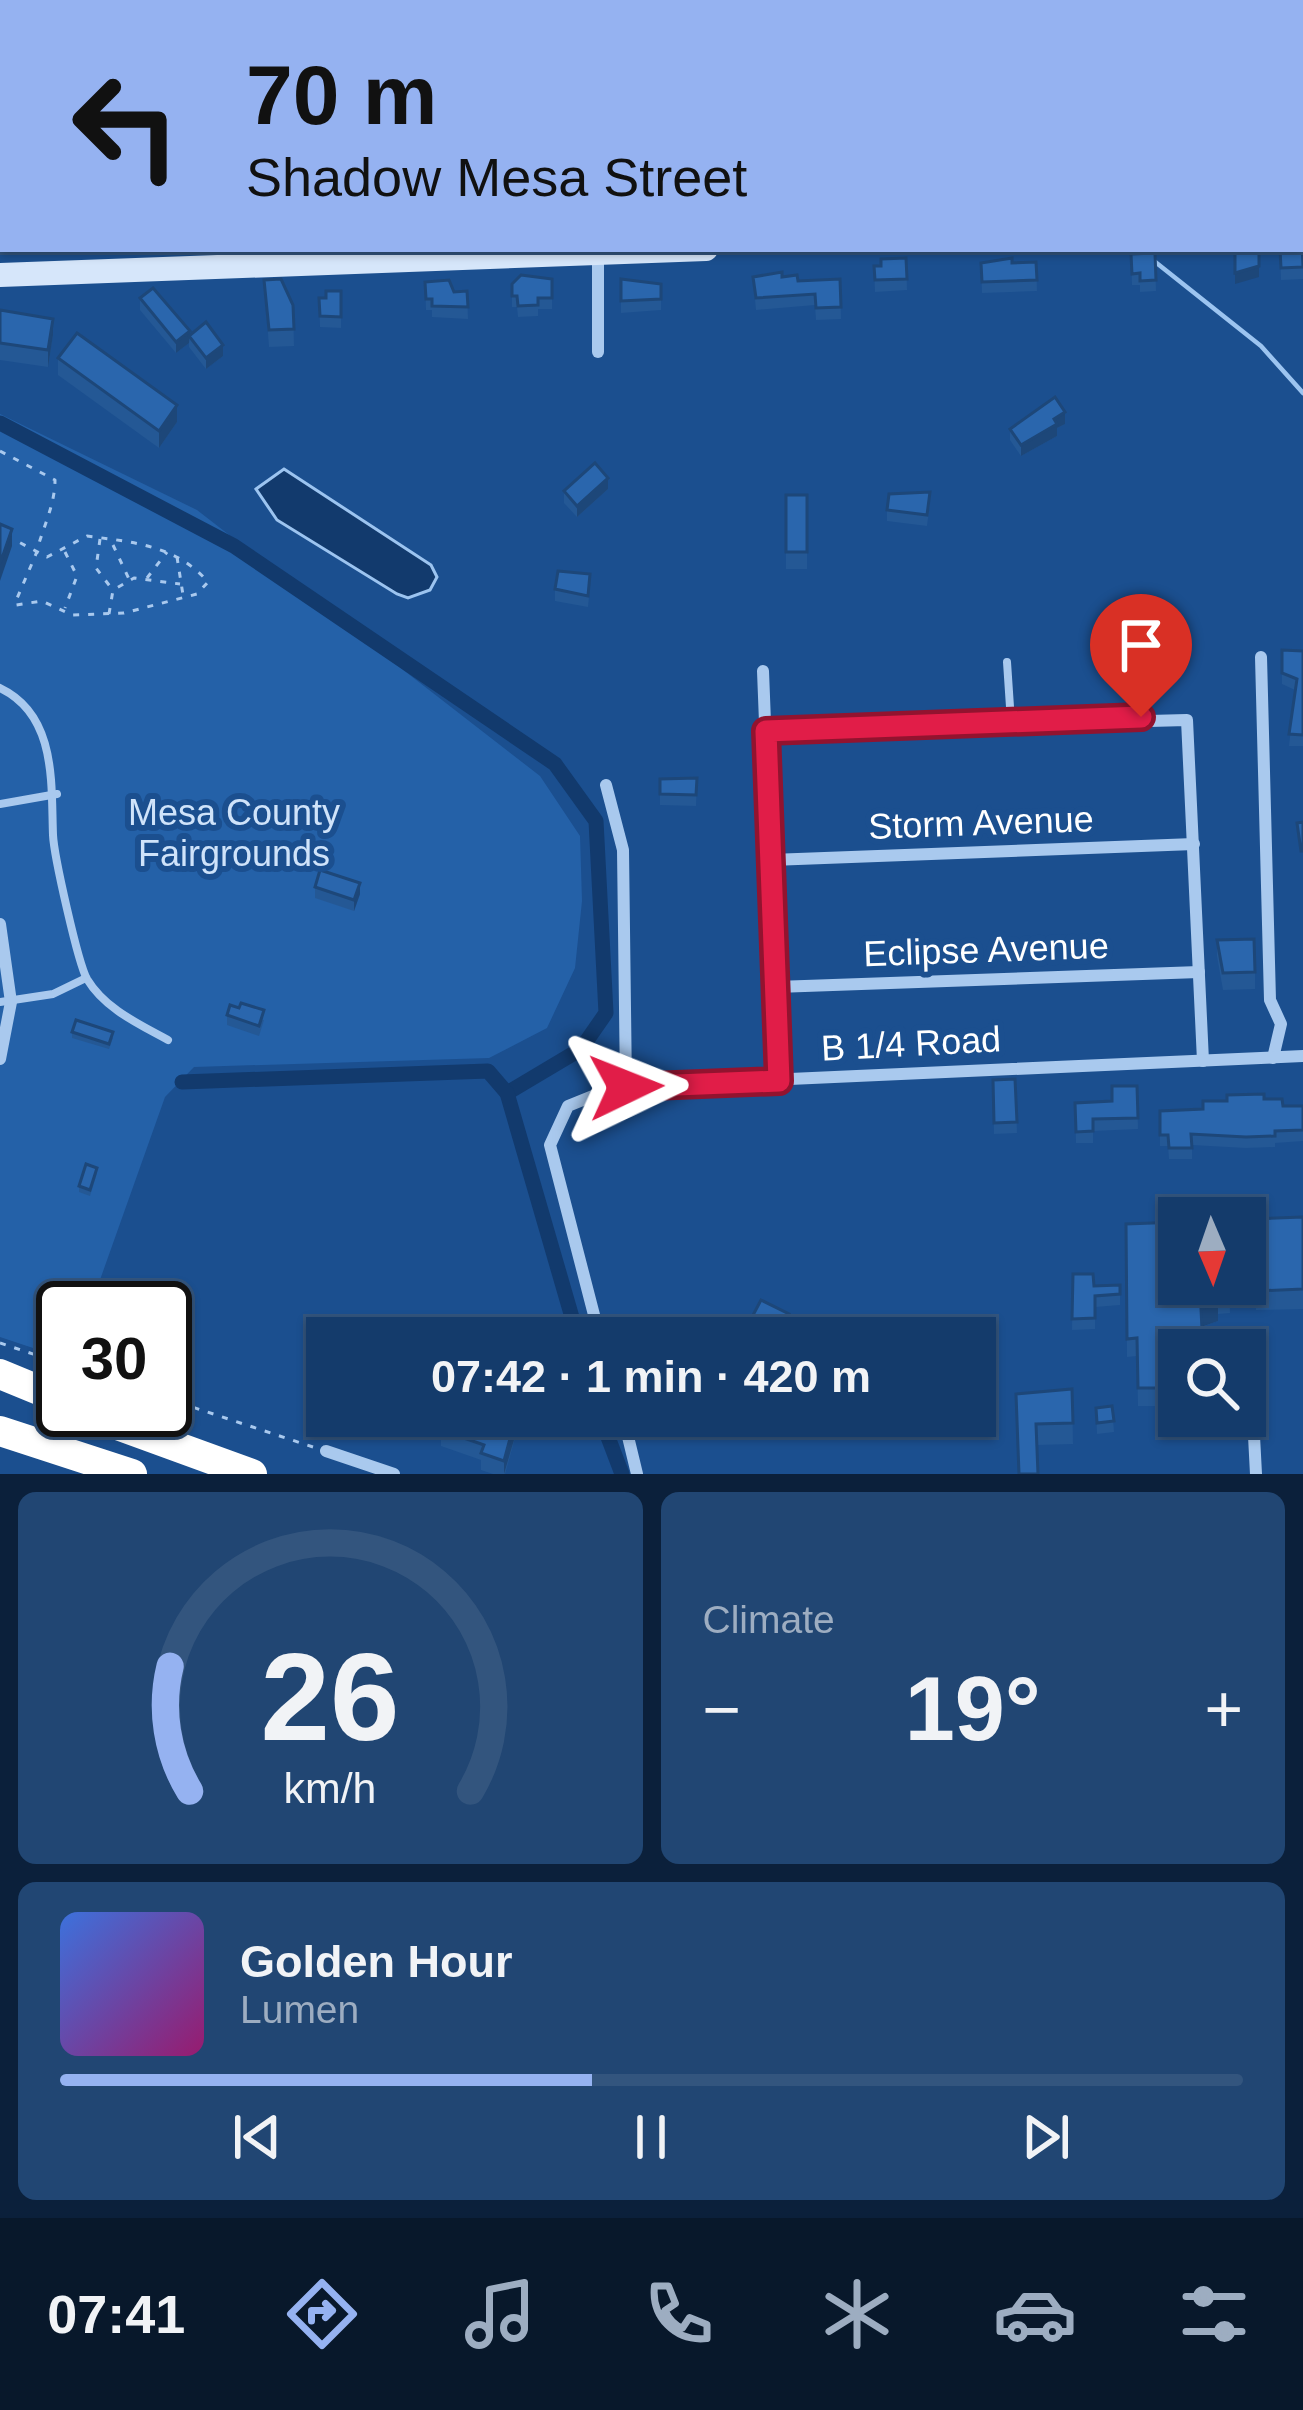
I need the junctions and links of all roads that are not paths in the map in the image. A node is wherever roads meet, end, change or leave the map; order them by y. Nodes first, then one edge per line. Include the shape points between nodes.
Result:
1 (641, 252) edge
2 (598, 254) junction
3 (184, 259) edge
4 (0, 274) edge
5 (598, 352) dead end
6 (1262, 657) dead end
7 (1007, 662) dead end
8 (764, 671) dead end
9 (0, 688) edge
10 (1011, 722) junction
11 (766, 731) junction
12 (606, 785) dead end
13 (57, 794) junction
14 (0, 804) edge
15 (1194, 844) junction
16 (771, 860) junction
17 (0, 924) edge
18 (1199, 971) junction
19 (86, 978) junction
20 (776, 987) junction
21 (6, 1002) edge
22 (168, 1040) dead end
23 (1303, 1057) edge
24 (1274, 1058) junction
25 (0, 1059) edge
26 (1203, 1061) junction
27 (779, 1081) junction
28 (626, 1087) junction
29 (595, 1317) edge
30 (0, 1378) edge
31 (36, 1392) edge
32 (0, 1431) edge
33 (149, 1437) edge
34 (152, 1437) edge
35 (628, 1437) edge
36 (1254, 1437) edge
37 (0, 1442) edge
38 (182, 1449) junction
39 (326, 1451) road end
40 (130, 1474) edge
41 (252, 1474) edge
42 (394, 1474) edge
43 (638, 1474) edge
44 (1256, 1474) edge

1 - 2 street
2 - 3 street
2 - 5 street
3 - 4 street
6 - 24 street via 1270,1000 1281,1024
7 - 10 lane
8 - 11 street
9 - 13 lane via 45,737
10 - 11 street
10 - 15 street via 1186,720
11 - 16 street
12 - 28 street via 623,850
13 - 14 lane
13 - 19 lane via 53,837
15 - 16 street, Storm Avenue
15 - 18 street
16 - 20 street
17 - 21 street
18 - 20 street, Eclipse Avenue
18 - 26 street
19 - 21 lane
19 - 22 lane via 115,1010
20 - 27 street
21 - 25 street
23 - 24 street, B 1/4 Road
24 - 26 street, B 1/4 Road
26 - 27 street, B 1/4 Road
27 - 28 street, B 1/4 Road
28 - 29 street, B 1/4 Road via 568,1106 550,1145
30 - 31 highway
32 - 40 highway
33 - 38 highway
34 - 38 highway
35 - 43 street
36 - 44 street
37 - 40 highway via 68,1465
38 - 41 highway
39 - 42 street

